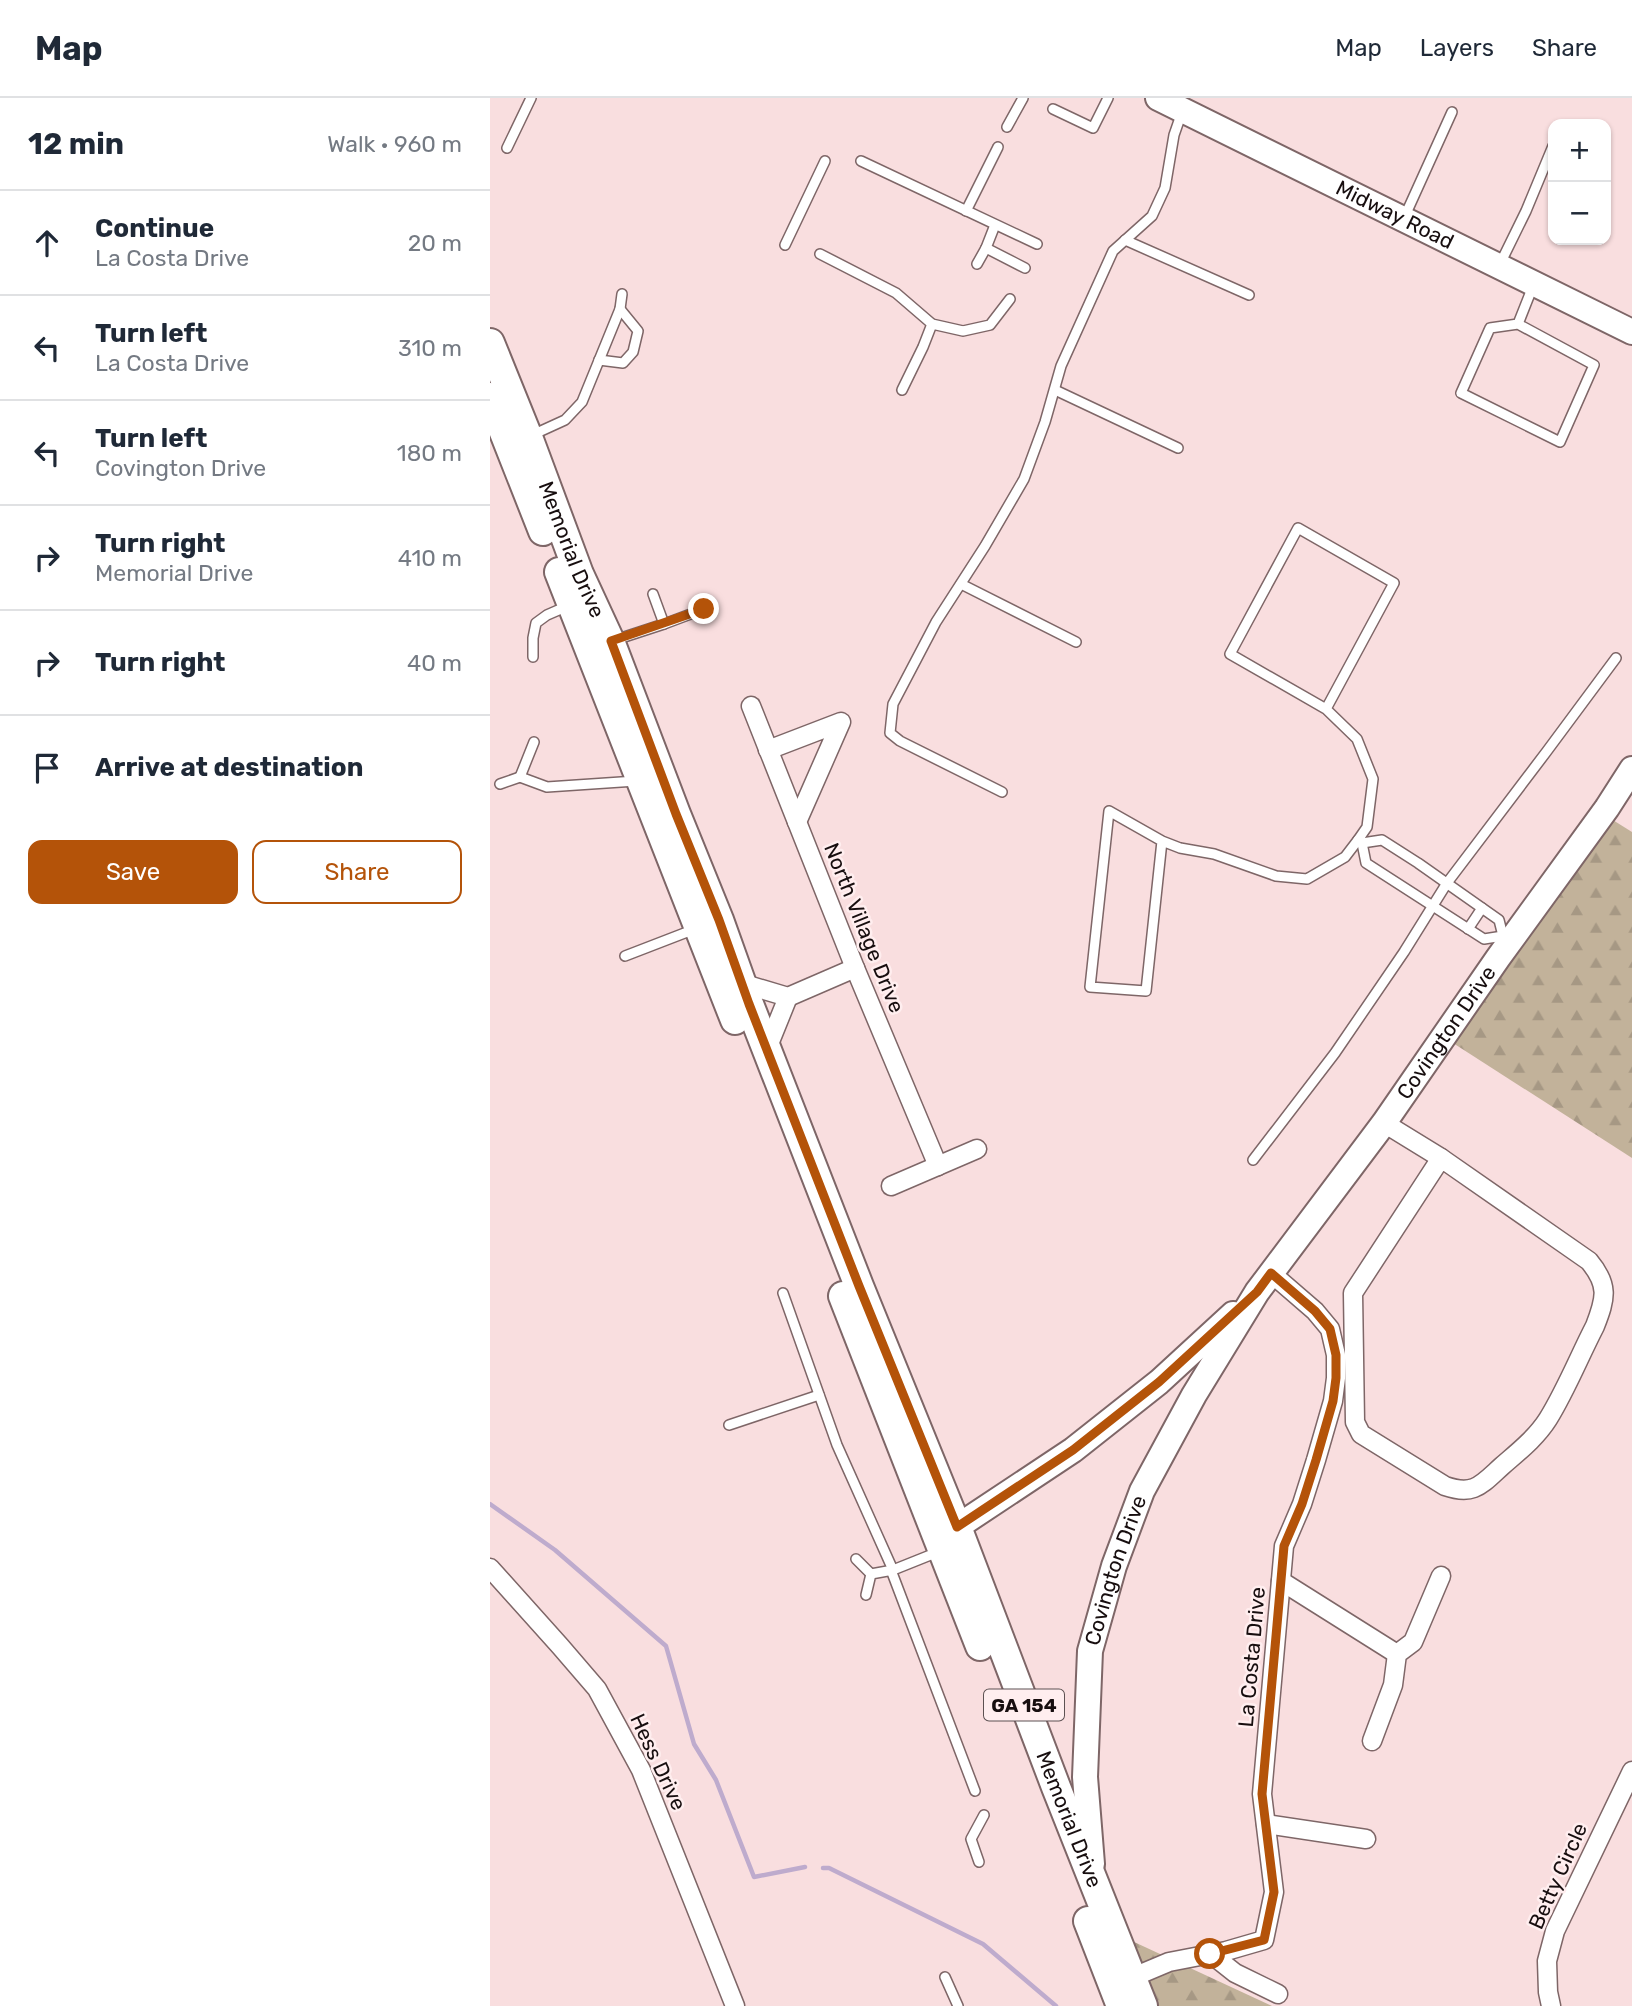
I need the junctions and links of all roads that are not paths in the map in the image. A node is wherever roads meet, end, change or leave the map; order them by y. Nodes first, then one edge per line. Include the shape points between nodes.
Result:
1 (530, 98) edge
2 (1023, 98) edge
3 (1108, 98) edge
4 (1157, 98) edge
5 (1053, 109) dead end
6 (1182, 110) junction
7 (1452, 112) dead end
8 (1007, 127) dead end
9 (998, 146) dead end
10 (507, 148) dead end
11 (1548, 158) edge
12 (825, 161) dead end
13 (861, 161) dead end
14 (966, 212) junction
15 (1403, 220) junction
16 (995, 225) junction
17 (1125, 240) junction
18 (1037, 244) dead end
19 (785, 245) dead end
20 (986, 248) junction
21 (820, 254) dead end
22 (977, 264) dead end
23 (1499, 267) junction
24 (1025, 268) dead end
25 (1534, 284) junction
26 (622, 294) dead end
27 (1249, 295) dead end
28 (1010, 299) dead end
29 (620, 309) junction
30 (932, 324) junction
31 (1518, 324) junction
32 (1632, 332) edge
33 (490, 343) edge
34 (599, 360) junction
35 (902, 390) dead end
36 (1055, 390) junction
37 (490, 397) edge
38 (528, 437) junction
39 (1178, 448) dead end
40 (961, 584) junction
41 (653, 594) dead end
42 (571, 604) junction
43 (704, 609) dead end
44 (664, 624) junction
45 (611, 641) junction
46 (1076, 642) dead end
47 (533, 657) dead end
48 (1616, 658) dead end
49 (751, 706) dead end
50 (1326, 709) junction
51 (534, 742) dead end
52 (768, 750) junction
53 (1632, 769) edge
54 (520, 777) junction
55 (641, 780) junction
56 (500, 784) dead end
57 (1002, 792) dead end
58 (797, 822) junction
59 (1162, 841) junction
60 (1360, 841) junction
61 (1447, 883) junction
62 (1432, 906) junction
63 (1482, 908) junction
64 (699, 928) junction
65 (1468, 929) junction
66 (1507, 939) junction
67 (625, 956) dead end
68 (855, 968) junction
69 (741, 984) junction
70 (788, 997) junction
71 (766, 1049) junction
72 (1384, 1123) junction
73 (977, 1149) dead end
74 (1441, 1158) junction
75 (1253, 1160) dead end
76 (938, 1166) junction
77 (891, 1186) dead end
78 (1264, 1282) junction
79 (783, 1293) dead end
80 (819, 1395) junction
81 (729, 1424) dead end
82 (950, 1538) junction
83 (856, 1559) dead end
84 (490, 1568) edge
85 (892, 1570) junction
86 (871, 1574) junction
87 (1441, 1576) dead end
88 (1281, 1581) junction
89 (866, 1595) dead end
90 (1398, 1654) junction
91 (1372, 1741) dead end
92 (1632, 1770) edge
93 (975, 1791) dead end
94 (984, 1815) dead end
95 (1266, 1824) junction
96 (1366, 1839) dead end
97 (979, 1862) dead end
98 (1093, 1882) junction
99 (1210, 1954) junction
100 (944, 1977) dead end
101 (1131, 1978) junction
102 (1278, 1994) dead end
103 (735, 2006) edge
104 (958, 2006) edge
105 (1121, 2006) edge
106 (1143, 2006) edge
107 (1551, 2006) edge

1 - 10 lane
2 - 8 lane
3 - 5 lane via 1093,128
4 - 6 street, Midway Road
6 - 15 street, Midway Road
6 - 17 lane via 1165,188 1152,216
7 - 15 lane
9 - 14 lane
11 - 23 lane
12 - 19 lane
13 - 14 lane
14 - 16 lane
15 - 23 street, Midway Road
16 - 18 lane
16 - 20 lane
17 - 27 lane
17 - 36 lane via 1113,251 1061,366
20 - 22 lane
20 - 24 lane
21 - 30 lane via 896,293
23 - 25 street, Midway Road
25 - 31 lane
25 - 32 street, Midway Road
26 - 29 lane
28 - 30 lane via 990,325 963,331
29 - 34 lane
29 - 34 lane via 638,331 633,352 623,363
30 - 35 lane
31 - 31 lane via 1594,365 1560,442 1461,393 1490,328
33 - 38 main road, Memorial Drive / GA 154
34 - 38 lane via 582,402 565,420
36 - 39 lane
36 - 40 lane via 1024,479
37 - 42 main road, Memorial Drive / GA 154
38 - 45 main road, Memorial Drive / GA 154 via 579,574
40 - 46 lane
40 - 57 lane via 893,704 890,733
41 - 44 lane
42 - 47 lane via 536,623
42 - 55 main road, Memorial Drive / GA 154
43 - 44 lane
44 - 45 lane
45 - 69 main road, Memorial Drive / GA 154
48 - 61 lane
49 - 52 street, North Village Drive
50 - 50 lane via 1394,583 1298,528 1230,654
50 - 60 lane via 1357,738 1373,779 1367,827
51 - 54 lane
52 - 58 street, North Village Drive
52 - 58 street via 841,722
53 - 66 street, Covington Drive
54 - 55 lane via 547,787
54 - 56 lane
55 - 64 main road, Memorial Drive / GA 154
58 - 68 street, North Village Drive
59 - 59 lane via 1108,811 1090,987 1146,990
59 - 60 lane via 1276,876 1307,879 1345,857
60 - 61 lane via 1382,840
60 - 62 lane via 1366,863
61 - 62 lane
61 - 63 lane
62 - 65 lane
62 - 75 lane via 1335,1053
63 - 65 lane
63 - 66 lane via 1499,920
64 - 67 lane
64 - 82 main road, Memorial Drive / GA 154
65 - 66 lane via 1484,939
66 - 72 street, Covington Drive
68 - 70 street
68 - 76 street, North Village Drive
69 - 70 street
69 - 71 main road, Memorial Drive / GA 154
70 - 71 street
71 - 82 main road, Memorial Drive / GA 154 via 859,1286
72 - 74 street
72 - 78 street, Covington Drive
73 - 76 street
74 - 74 street via 1589,1261 1604,1285 1595,1326 1547,1421 1480,1486 1460,1491 1361,1434 1355,1422 1353,1293
76 - 77 street
78 - 82 street, Covington Drive via 1159,1382
78 - 88 street, La Costa Drive via 1315,1311 1330,1329 1336,1355 1333,1401 1302,1504 1284,1546
78 - 98 street, Covington Drive via 1142,1491 1114,1566 1090,1651 1085,1777
79 - 80 lane
80 - 81 lane
80 - 85 lane
82 - 85 lane
82 - 98 main road, Memorial Drive / GA 154 via 970,1566
82 - 105 main road, Memorial Drive / GA 154
83 - 86 lane
84 - 103 street, Hess Drive via 597,1689 641,1770
85 - 86 lane
85 - 93 lane
86 - 89 lane
87 - 90 street via 1413,1643
88 - 90 street
88 - 95 street, La Costa Drive via 1262,1794
90 - 91 street via 1393,1685
92 - 107 street, Betty Circle via 1555,1931 1547,1961
94 - 97 lane via 971,1839
95 - 96 street
95 - 99 street, La Costa Drive via 1274,1892 1264,1940
98 - 101 main road, Memorial Drive / GA 154
99 - 101 street, La Costa Drive via 1169,1962
99 - 102 street
100 - 104 lane
101 - 106 main road, Memorial Drive / GA 154

